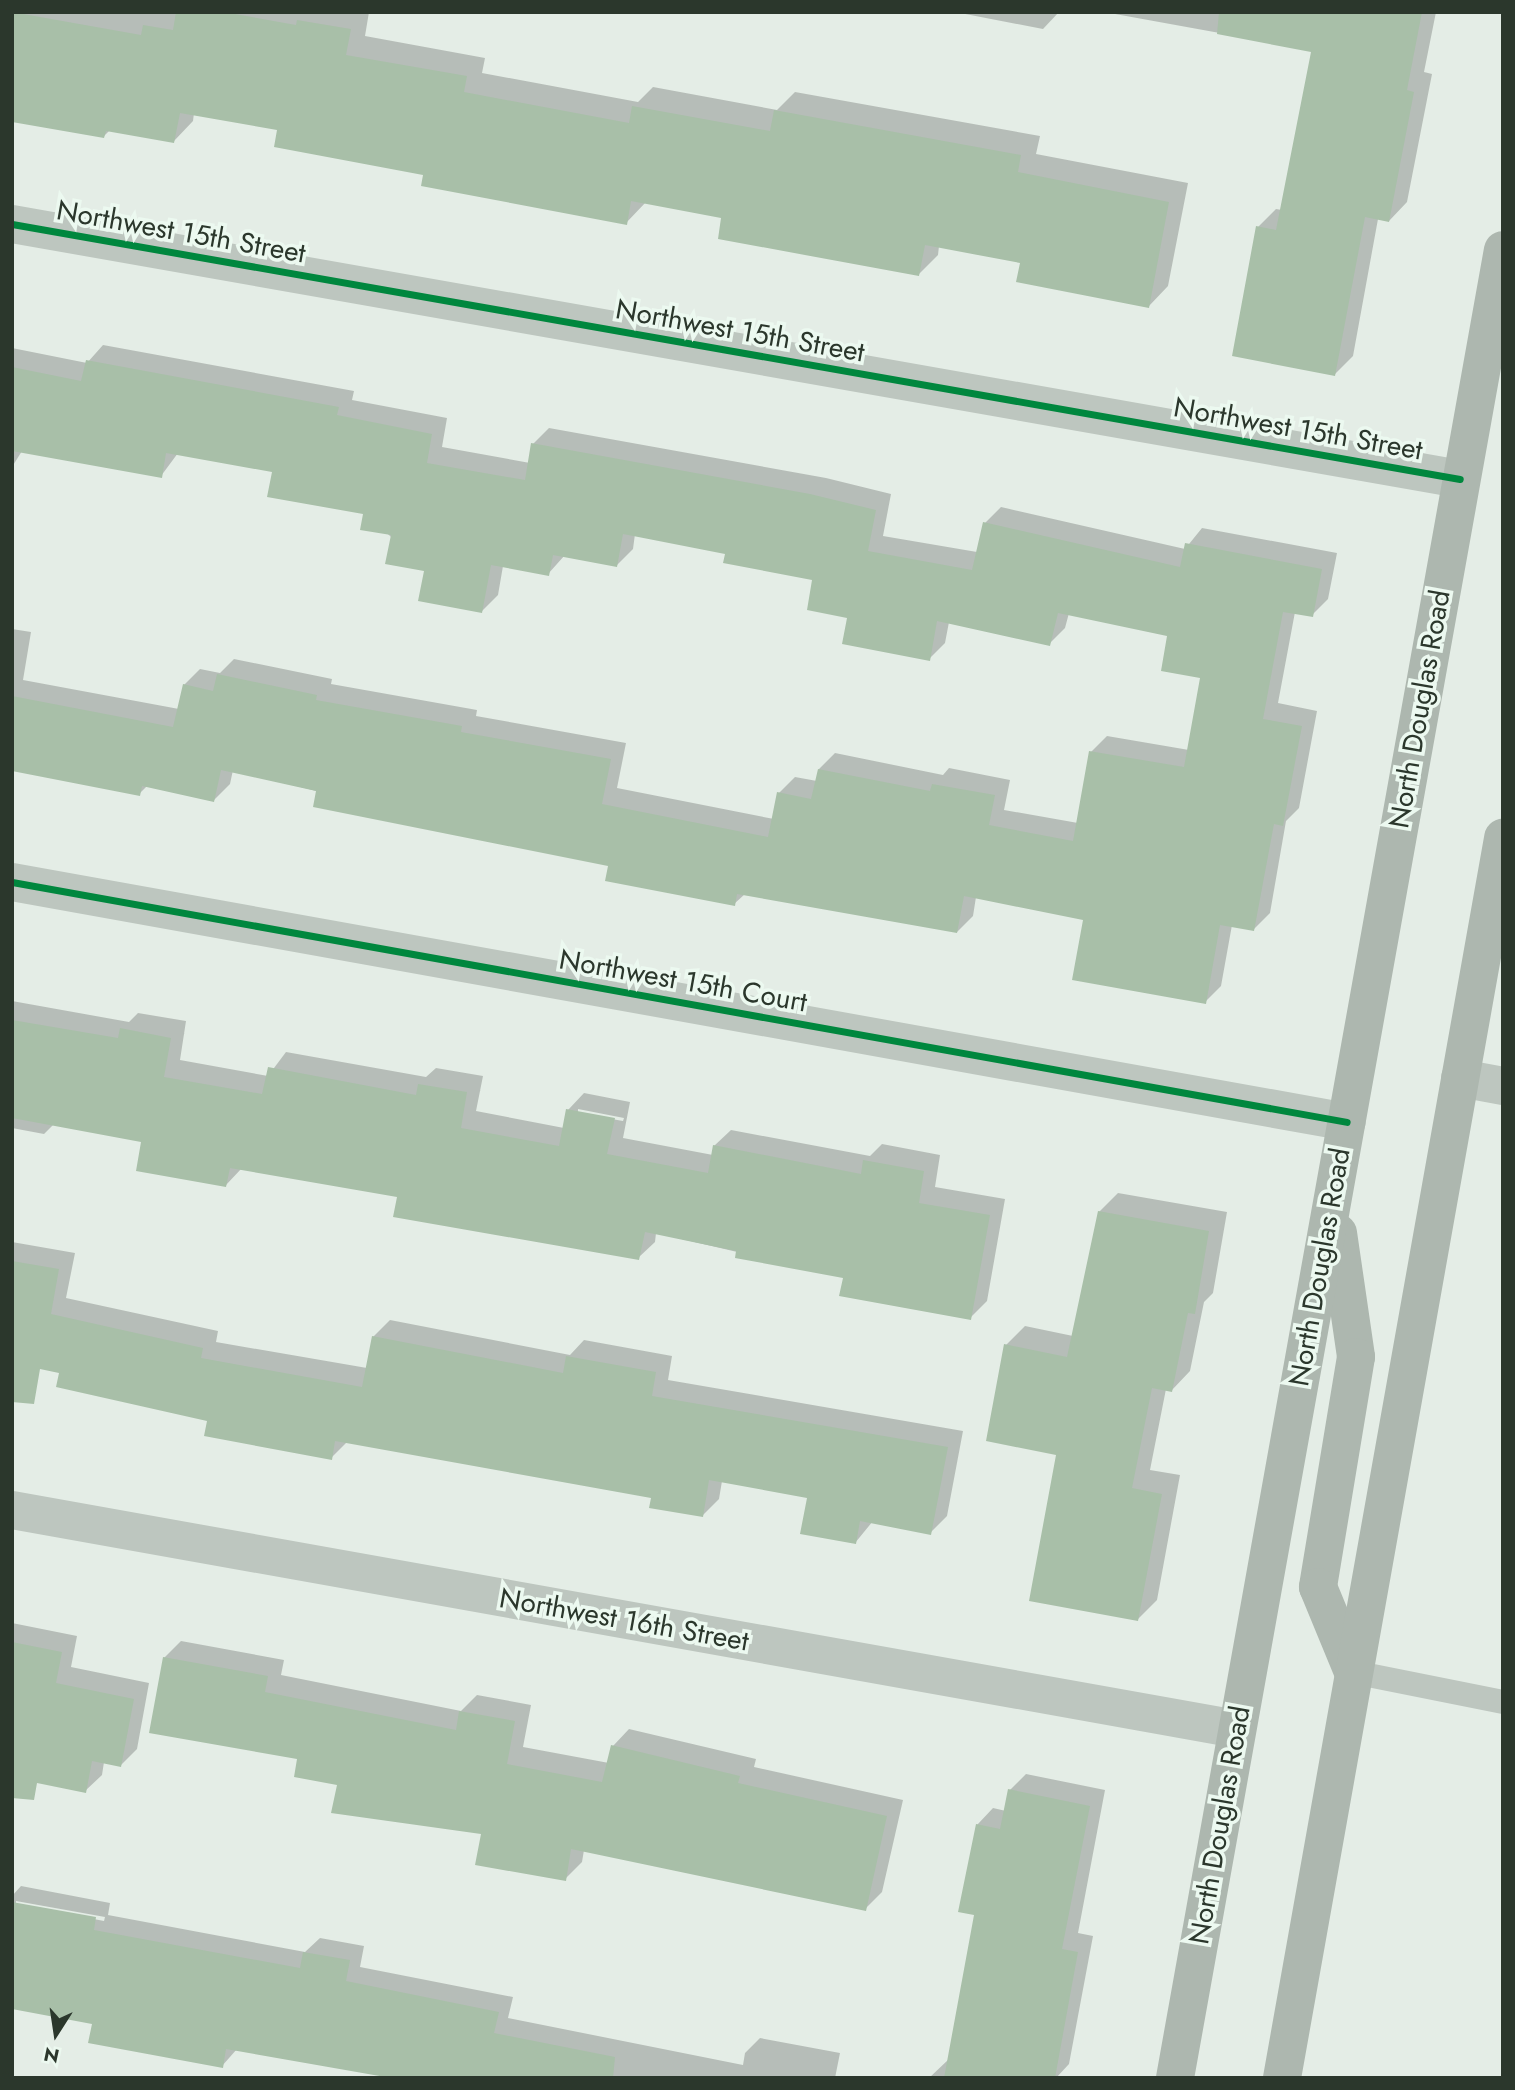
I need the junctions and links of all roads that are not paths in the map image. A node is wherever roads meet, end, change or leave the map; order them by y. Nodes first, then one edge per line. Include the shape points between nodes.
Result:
1 (12, 224) edge
2 (1503, 250) edge
3 (1460, 479) junction
4 (1503, 838) edge
5 (12, 882) edge
6 (1460, 1078) junction
7 (1503, 1086) edge
8 (1347, 1122) junction
9 (1333, 1200) junction
10 (12, 1510) edge
11 (1353, 1672) junction
12 (1503, 1702) edge
13 (1237, 1729) junction
14 (1175, 2078) edge
15 (1282, 2078) edge

1 - 3 street, Northwest 15th Street
2 - 3 main road, North Douglas Road
3 - 8 main road, North Douglas Road
4 - 6 main road
5 - 8 street, Northwest 15th Court
6 - 7 street
6 - 11 main road
8 - 9 main road, North Douglas Road
9 - 11 main road via 1356,1357 1318,1587
9 - 13 main road, North Douglas Road
10 - 13 street, Northwest 16th Street
11 - 12 lane
11 - 15 main road
13 - 14 main road, North Douglas Road

